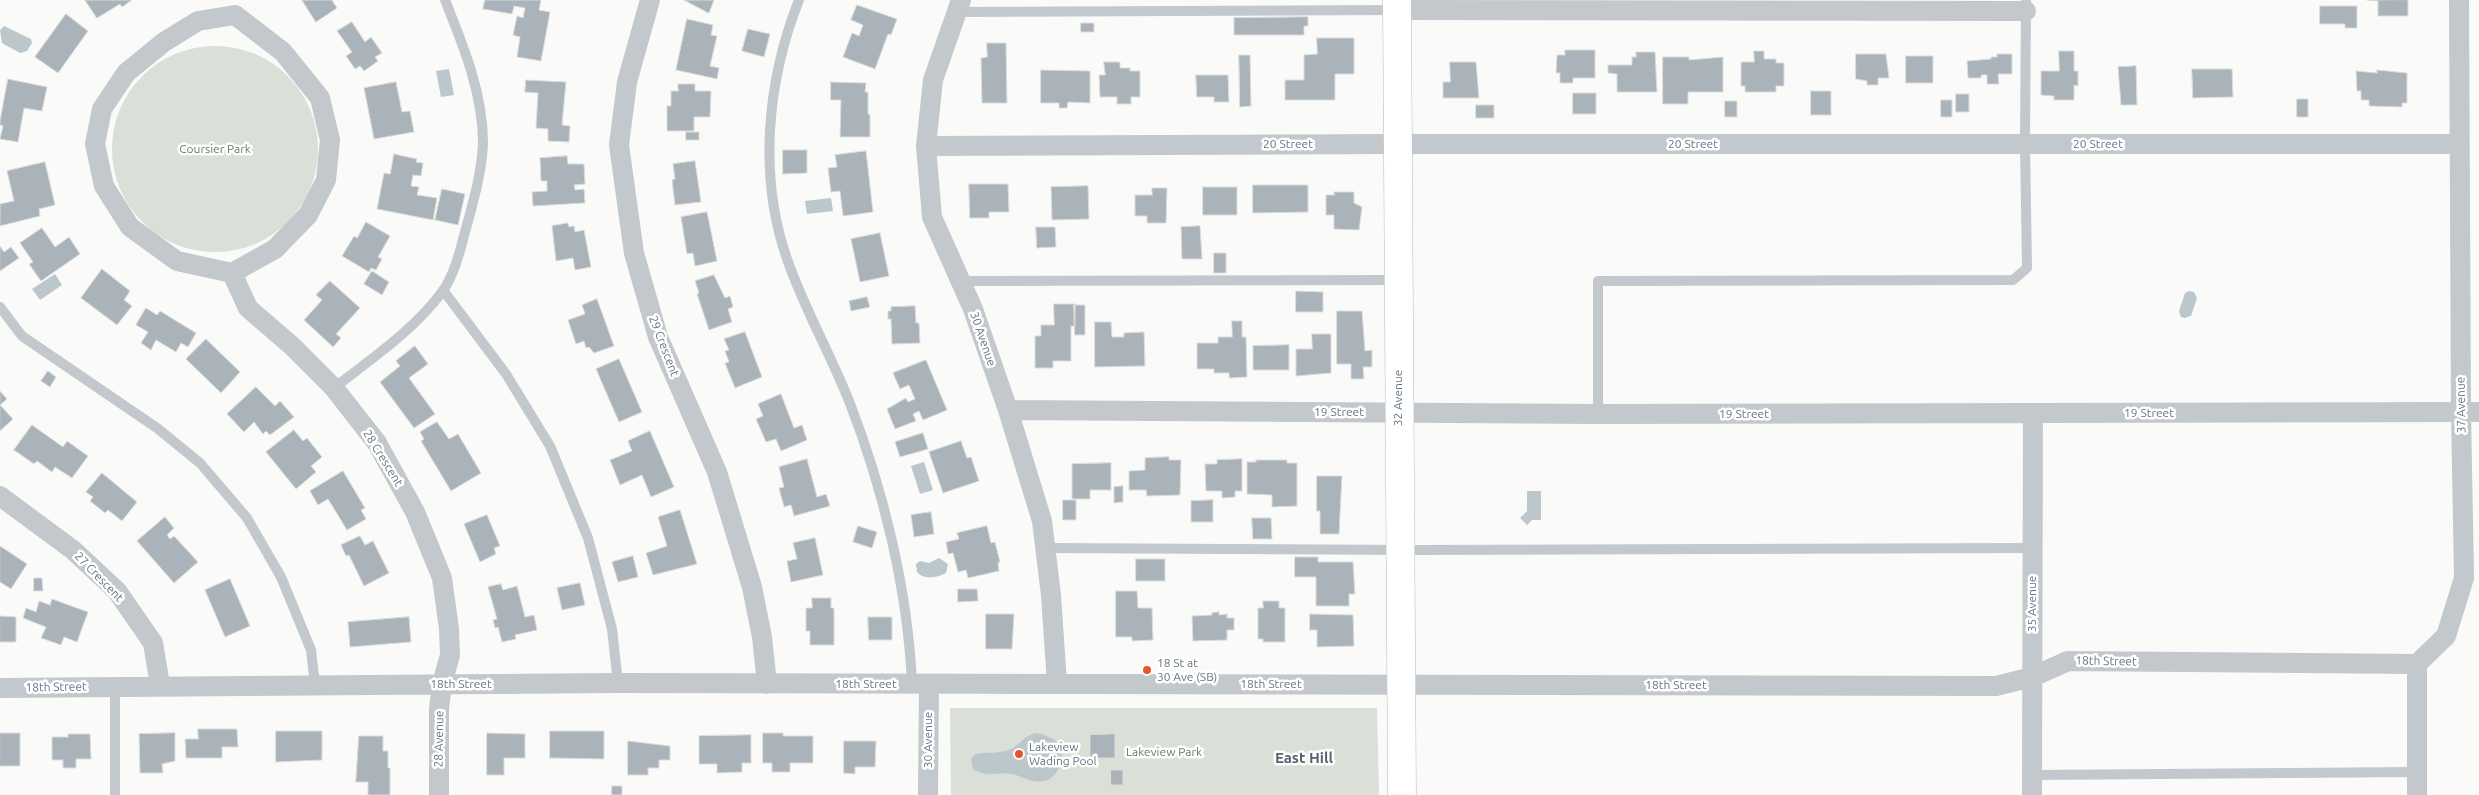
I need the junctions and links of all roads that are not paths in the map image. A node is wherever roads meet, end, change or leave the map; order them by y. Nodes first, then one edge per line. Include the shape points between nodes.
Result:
1 (445, 0) edge
2 (650, 0) edge
3 (799, 0) edge
4 (2459, 0) edge
5 (1397, 5) edge
6 (959, 6) edge
7 (2026, 6) edge
8 (239, 8) edge
9 (1398, 144) junction
10 (2025, 144) junction
11 (2460, 144) junction
12 (926, 146) junction
13 (232, 273) junction
14 (1398, 280) junction
15 (960, 281) junction
16 (443, 290) junction
17 (0, 307) edge
18 (334, 388) junction
19 (1008, 410) junction
20 (1398, 412) junction
21 (2470, 412) edge
22 (2033, 413) junction
23 (1598, 414) junction
24 (0, 496) edge
25 (1046, 548) junction
26 (2033, 548) junction
27 (1400, 550) junction
28 (2417, 664) junction
29 (2032, 677) junction
30 (442, 684) junction
31 (618, 684) junction
32 (767, 684) junction
33 (920, 684) junction
34 (1058, 684) junction
35 (160, 685) junction
36 (315, 685) junction
37 (1402, 685) junction
38 (115, 686) junction
39 (0, 688) edge
40 (2417, 772) junction
41 (2032, 775) junction
42 (115, 795) edge
43 (439, 795) edge
44 (928, 795) edge
45 (1402, 795) edge
46 (2032, 795) edge
47 (2417, 795) edge

1 - 16 lane via 465,49 479,105 483,143 475,195 460,249
2 - 32 street, 29 Crescent via 626,82 619,145 634,253 658,336 716,472 752,587
3 - 33 lane via 784,37 773,103 769,142 772,196 787,258 848,399 872,465 896,564 911,656
4 - 11 street, 37 Avenue
5 - 6 lane
5 - 7 street
5 - 9 street, 32 Avenue
6 - 12 street, 30 Avenue via 933,80
7 - 10 lane
8 - 13 street via 283,52 320,98 330,140 326,180 308,215 275,249
8 - 13 street via 198,21 164,42 126,73 102,109 95,144 104,186 130,227 177,261
9 - 10 street, 20 Street
9 - 12 street, 20 Street
9 - 14 street, 32 Avenue
10 - 11 street, 20 Street
10 - 23 lane via 2027,268 2012,280 1598,281
11 - 21 street, 37 Avenue
12 - 15 street, 30 Avenue via 932,217
13 - 18 street, 28 Crescent via 248,308
14 - 15 lane
14 - 20 street, 32 Avenue
15 - 19 street, 30 Avenue
16 - 18 lane via 419,319
16 - 31 lane via 506,374 550,446 588,538 612,628
17 - 36 lane via 22,336 157,428 200,463 248,518 281,577 311,650
18 - 30 street, 28 Crescent via 377,443 416,512 442,578 450,656
19 - 20 street, 19 Street
19 - 25 street, 30 Avenue via 1042,521
20 - 23 street, 19 Street
20 - 27 street, 32 Avenue
21 - 22 street, 19 Street
21 - 28 street, 37 Avenue via 2464,578 2446,636
22 - 23 street, 19 Street
22 - 26 street, 35 Avenue
24 - 35 street, 27 Crescent via 73,550 117,591 152,643
25 - 27 lane
25 - 34 street, 30 Avenue
26 - 27 lane
26 - 29 street, 35 Avenue
27 - 37 street, 32 Avenue
28 - 29 street, 18th Street via 2068,661
28 - 40 street
29 - 37 street, 18th Street via 1996,686
29 - 41 street, 35 Avenue
30 - 31 street, 18th Street
30 - 36 street, 18th Street
30 - 43 street, 28 Avenue
31 - 32 street, 18th Street
32 - 33 street, 18th Street
33 - 34 street, 18th Street
33 - 44 street, 30 Avenue
34 - 37 street, 18th Street
35 - 36 street, 18th Street
35 - 38 street, 18th Street
37 - 45 street, 32 Avenue
38 - 39 street, 18th Street
38 - 42 lane
40 - 41 lane
40 - 47 street
41 - 46 street, 35 Avenue

